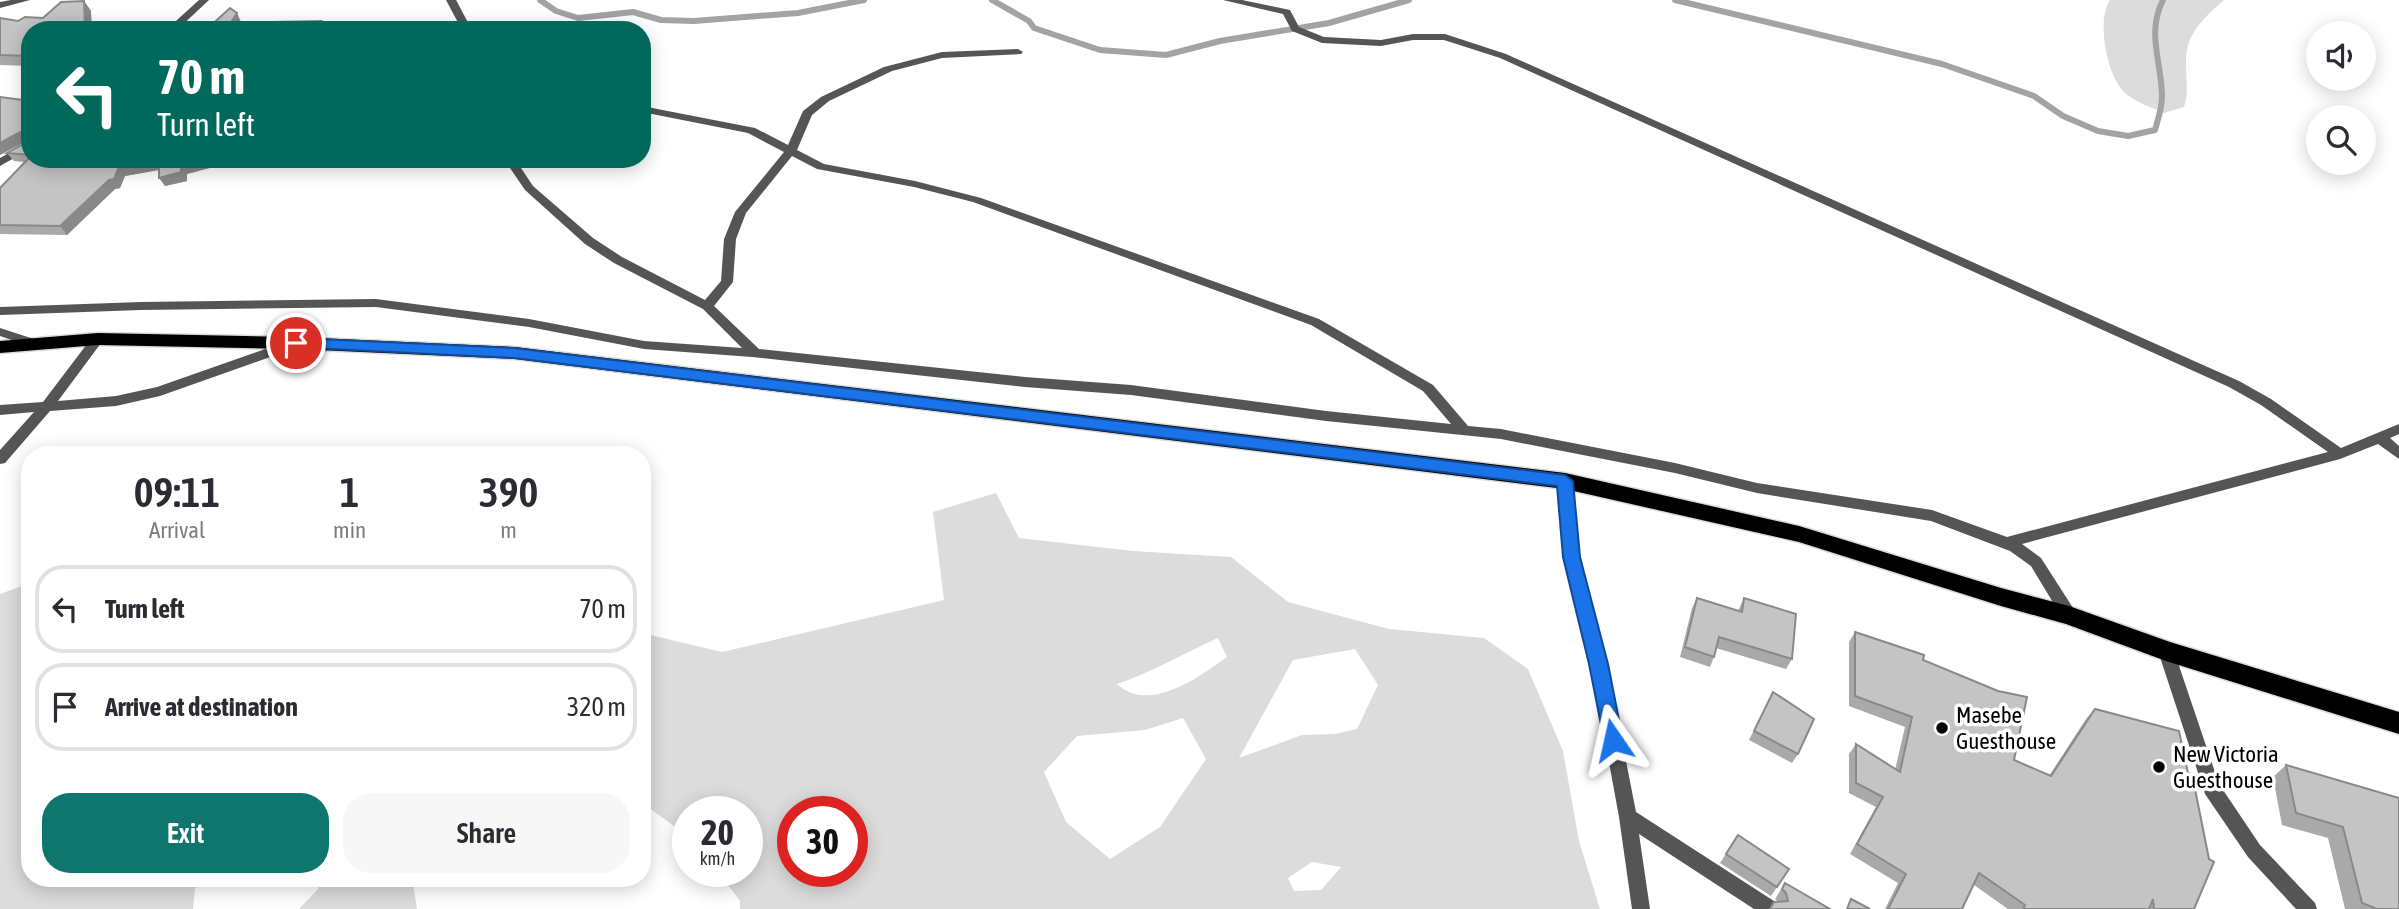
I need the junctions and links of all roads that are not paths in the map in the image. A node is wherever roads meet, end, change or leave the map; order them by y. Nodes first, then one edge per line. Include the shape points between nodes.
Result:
1 (25, 0) edge
2 (204, 0) edge
3 (451, 0) edge
4 (1228, 0) edge
5 (0, 5) edge
6 (181, 21) edge
7 (462, 21) edge
8 (1018, 52) dead end
9 (651, 111) edge
10 (21, 150) edge
11 (791, 151) junction
12 (0, 163) edge
13 (514, 168) edge
14 (707, 306) junction
15 (0, 311) edge
16 (0, 332) edge
17 (98, 339) junction
18 (296, 343) junction
19 (35, 344) junction
20 (0, 347) edge
21 (755, 353) junction
22 (46, 407) junction
23 (0, 410) edge
24 (1463, 429) junction
25 (2399, 429) edge
26 (2380, 438) junction
27 (2340, 454) junction
28 (2399, 454) edge
29 (0, 459) edge
30 (1565, 481) junction
31 (2006, 543) junction
32 (2069, 615) junction
33 (2166, 651) junction
34 (2399, 723) edge
35 (1628, 817) junction
36 (1641, 909) edge
37 (1770, 909) edge
38 (2308, 909) edge

1 - 5 street
2 - 6 street
3 - 7 street
4 - 27 street via 1287,12 1295,29 1322,40 1381,43 1445,37 1503,56 2234,384
8 - 11 street via 942,55 888,69 825,99 807,113
9 - 11 street via 751,130
10 - 12 street
11 - 14 street via 741,212 730,239 727,282
11 - 24 street via 821,167 977,200 1315,322 1428,388
13 - 14 street via 529,188 589,241
14 - 21 street
15 - 21 street via 376,303 529,323 643,345
16 - 19 street
17 - 18 highway
17 - 19 highway
17 - 22 street
18 - 22 street via 160,391 116,401
18 - 30 highway via 514,353
19 - 20 highway
21 - 24 street
22 - 23 street
22 - 29 street
24 - 31 street via 1766,489 1933,516
25 - 26 street
26 - 27 street
26 - 28 street
27 - 31 street
30 - 32 highway via 1800,534
30 - 35 street via 1572,557 1599,664
31 - 32 street via 2036,562
32 - 33 highway
33 - 34 highway
33 - 38 street via 2211,788 2254,850
35 - 36 street
35 - 37 street

